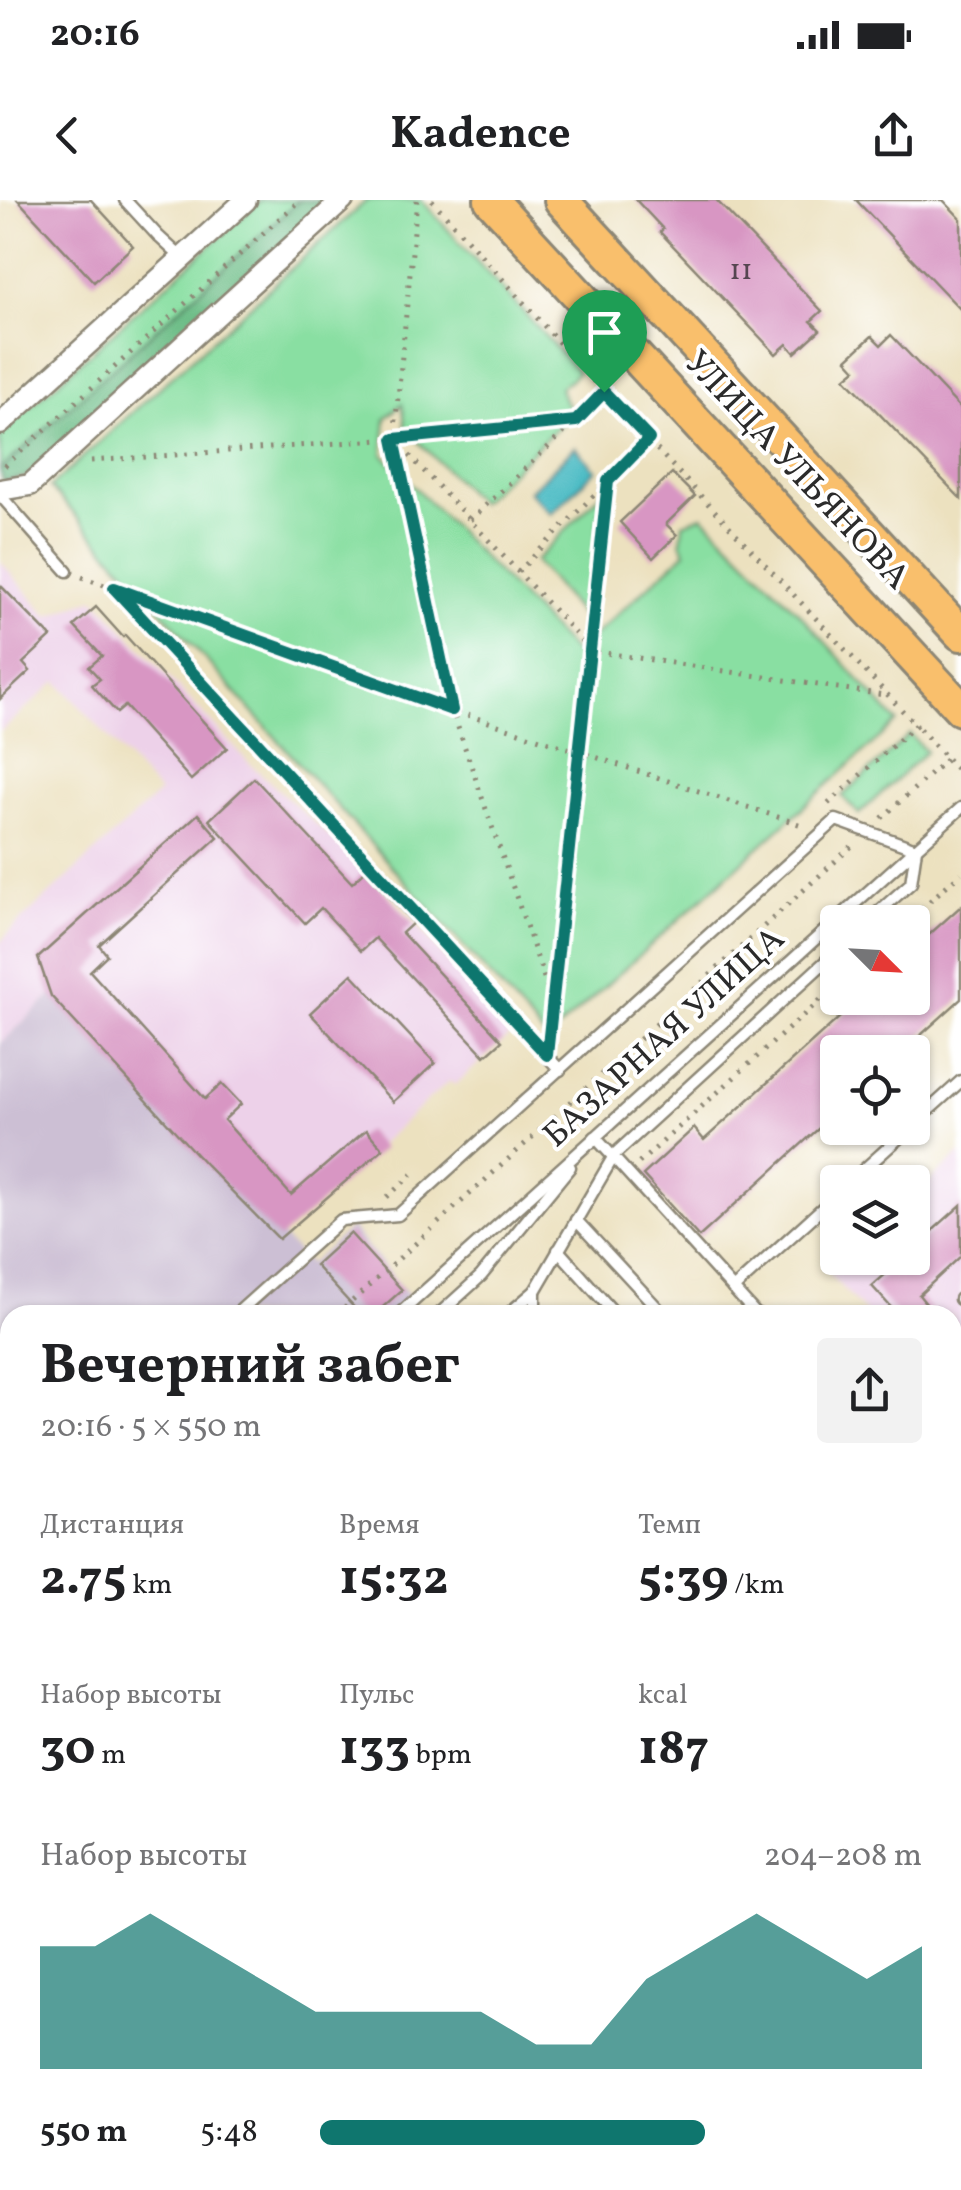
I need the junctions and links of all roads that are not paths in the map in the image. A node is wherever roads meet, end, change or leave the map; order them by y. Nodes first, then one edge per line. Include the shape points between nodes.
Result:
1 (125, 200) edge
2 (246, 200) edge
3 (342, 200) edge
4 (491, 200) edge
5 (561, 200) edge
6 (182, 259) junction
7 (0, 424) edge
8 (0, 493) edge
9 (67, 571) road end
10 (961, 634) edge
11 (961, 708) edge
12 (961, 808) edge
13 (345, 837) road end
14 (916, 849) junction
15 (887, 905) edge
16 (820, 967) edge
17 (560, 1070) junction
18 (961, 1081) edge
19 (930, 1109) edge
20 (595, 1138) junction
21 (890, 1145) edge
22 (613, 1157) junction
23 (869, 1165) edge
24 (820, 1210) edge
25 (576, 1220) junction
26 (558, 1250) junction
27 (733, 1289) junction
28 (535, 1291) junction
29 (247, 1305) edge
30 (409, 1305) edge
31 (449, 1305) edge
32 (519, 1305) edge
33 (535, 1305) edge
34 (607, 1305) edge
35 (655, 1305) edge
36 (747, 1305) edge

1 - 6 lane
2 - 6 street
3 - 8 street via 30,485
4 - 11 main road, УЛИЦА УЛЬЯНОВА
5 - 10 main road, УЛИЦА УЛЬЯНОВА
6 - 7 street
8 - 9 lane
12 - 14 lane, БАЗАРНАЯ УЛИЦА
13 - 17 lane
14 - 15 lane via 911,883
14 - 17 lane via 836,820
14 - 20 lane, БАЗАРНАЯ УЛИЦА
16 - 22 lane
17 - 29 lane via 398,1215 341,1220
18 - 19 lane
20 - 22 lane
20 - 30 lane, БАЗАРНАЯ УЛИЦА
20 - 31 lane
21 - 23 lane
22 - 25 lane
22 - 27 lane
24 - 27 lane
25 - 26 lane
25 - 35 lane
26 - 28 lane
26 - 34 lane
27 - 36 lane
28 - 32 lane
28 - 33 lane

